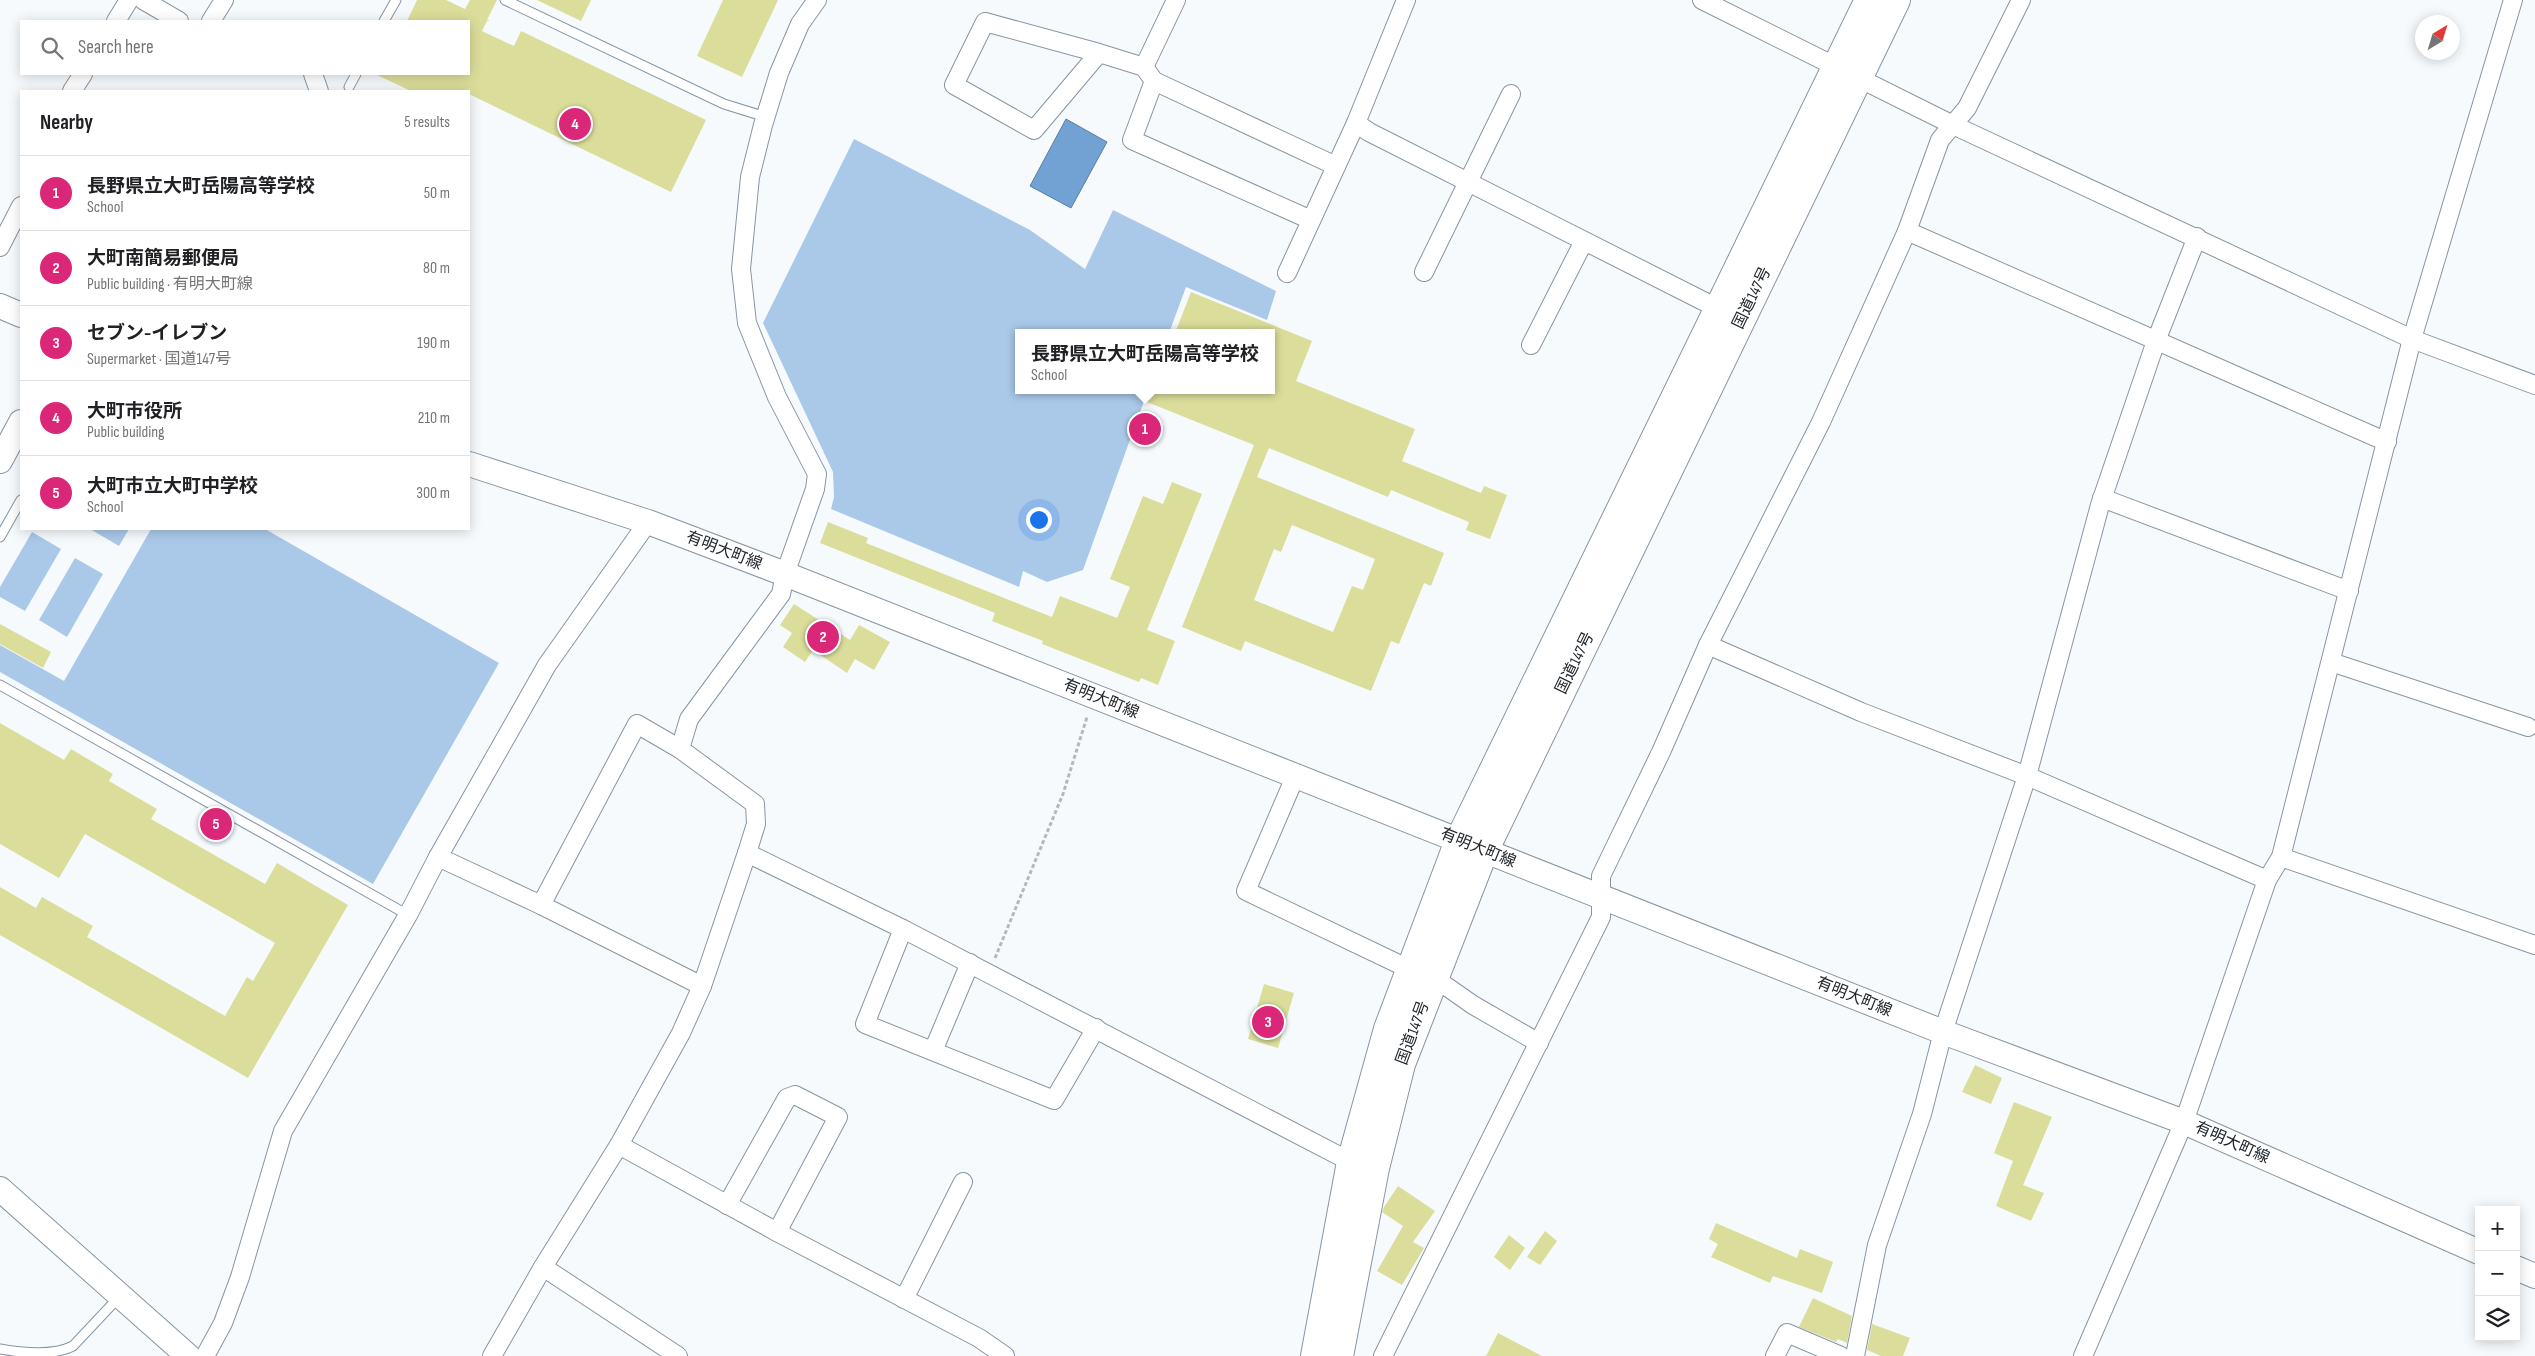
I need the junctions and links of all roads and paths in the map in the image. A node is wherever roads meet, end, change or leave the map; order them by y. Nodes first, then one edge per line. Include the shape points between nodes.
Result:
1 (129, 0) edge
2 (143, 0) edge
3 (224, 0) edge
4 (396, 0) edge
5 (505, 0) edge
6 (817, 0) edge
7 (1176, 0) edge
8 (1406, 0) edge
9 (1702, 0) edge
10 (1869, 0) edge
11 (1896, 0) edge
12 (2021, 0) edge
13 (2513, 0) edge
14 (117, 20) edge
15 (177, 20) edge
16 (212, 20) edge
17 (385, 20) edge
18 (1099, 53) junction
19 (1847, 73) junction
20 (1149, 74) junction
21 (82, 75) edge
22 (314, 75) edge
23 (355, 75) edge
24 (349, 87) dead end
25 (73, 90) edge
26 (319, 90) edge
27 (1511, 94) dead end
28 (766, 117) junction
29 (1356, 124) junction
30 (1953, 125) junction
31 (1336, 166) junction
32 (1467, 181) junction
33 (20, 208) edge
34 (1311, 220) junction
35 (1907, 231) junction
36 (2196, 237) junction
37 (1584, 240) junction
38 (0, 247) edge
39 (1424, 272) dead end
40 (1287, 273) dead end
41 (0, 306) edge
42 (1729, 314) junction
43 (20, 315) edge
44 (2412, 339) junction
45 (2156, 342) junction
46 (1531, 344) dead end
47 (2535, 385) edge
48 (20, 424) edge
49 (2387, 442) junction
50 (0, 460) edge
51 (470, 464) edge
52 (2102, 498) junction
53 (20, 502) edge
54 (648, 522) junction
55 (0, 537) edge
56 (785, 574) junction
57 (2349, 591) junction
58 (1708, 644) junction
59 (2331, 662) junction
60 (0, 685) edge
61 (1093, 696) junction
62 (2528, 727) dead end
63 (680, 749) junction
64 (2027, 776) junction
65 (1295, 777) junction
66 (1459, 841) junction
67 (1484, 851) junction
68 (747, 853) junction
69 (438, 857) junction
70 (2281, 857) junction
71 (2268, 880) junction
72 (1600, 896) junction
73 (542, 905) junction
74 (408, 915) junction
75 (904, 929) junction
76 (2535, 945) edge
77 (970, 963) junction
78 (989, 973) junction
79 (1421, 973) junction
80 (702, 986) junction
81 (1096, 1028) junction
82 (1943, 1032) junction
83 (1538, 1043) junction
84 (933, 1051) junction
85 (2184, 1122) junction
86 (619, 1145) junction
87 (1351, 1162) junction
88 (963, 1182) dead end
89 (0, 1190) edge
90 (727, 1205) junction
91 (777, 1232) junction
92 (2477, 1251) edge
93 (543, 1268) junction
94 (2520, 1270) edge
95 (2535, 1276) edge
96 (120, 1296) junction
97 (904, 1299) junction
98 (0, 1349) edge
99 (188, 1356) edge
100 (205, 1356) edge
101 (492, 1356) edge
102 (678, 1356) edge
103 (1005, 1356) edge
104 (1315, 1356) edge
105 (1339, 1356) edge
106 (1383, 1356) edge
107 (1775, 1356) edge
108 (1841, 1356) edge
109 (1855, 1356) edge
110 (2083, 1356) edge

1 - 14 street
2 - 15 street
3 - 16 street
4 - 17 lane
5 - 28 lane via 724,104
6 - 28 street via 800,24 782,64
7 - 20 street
8 - 29 street
9 - 19 street
10 - 19 highway, 国道147号
11 - 19 highway, 国道147号
12 - 30 street via 1967,108
13 - 44 street
18 - 18 street via 984,22 954,85 1034,130
18 - 20 street
19 - 30 street
19 - 42 highway, 国道147号
20 - 31 street
20 - 34 street via 1132,140
21 - 25 street
22 - 26 street
23 - 24 lane
27 - 32 street
28 - 56 street via 750,177 741,269 747,323 777,397 817,474 815,489
29 - 31 street
29 - 32 street
30 - 35 street via 1940,140
30 - 36 street
31 - 34 street
32 - 37 street
32 - 39 street
33 - 38 street
34 - 40 street
35 - 45 street
35 - 58 street via 1820,422
36 - 44 street
36 - 45 street
37 - 42 street
37 - 46 street
41 - 43 main road
42 - 66 highway, 国道147号
42 - 67 highway, 国道147号
44 - 47 street
44 - 49 street
45 - 49 street
45 - 52 street
48 - 50 main road
49 - 57 street
51 - 54 main road, 有明大町線
52 - 57 street
52 - 64 street
53 - 55 lane
54 - 56 main road, 有明大町線
54 - 69 street via 547,665
56 - 61 main road, 有明大町線
56 - 63 street via 782,594 689,719
57 - 59 street
58 - 64 street via 1862,712
58 - 72 street via 1661,752 1601,876
59 - 62 street
59 - 70 street
60 - 74 lane
61 - 65 main road, 有明大町線
61 - 78 path via 1063,794
63 - 68 street via 755,804 756,824
63 - 73 street via 637,724
64 - 71 street
64 - 82 street
65 - 66 main road, 有明大町線
65 - 79 street via 1246,891
66 - 67 main road, 有明大町線
66 - 79 highway, 国道147号
67 - 72 main road, 有明大町線
67 - 79 highway, 国道147号
68 - 75 street
68 - 80 street
69 - 73 street
69 - 74 street
70 - 71 street
70 - 76 street
71 - 85 street
72 - 82 main road, 有明大町線
72 - 83 street via 1601,917
73 - 80 street
74 - 100 street via 282,1131 240,1277 224,1323
75 - 77 street
75 - 84 street via 865,1024
77 - 78 street
77 - 84 street
78 - 81 street
79 - 83 street
79 - 87 highway, 国道147号 via 1388,1029
79 - 105 highway, 国道147号 via 1375,1168
80 - 86 street via 681,1033
81 - 84 street via 1054,1100
81 - 87 street
82 - 85 main road, 有明大町線
82 - 109 street via 1922,1114 1877,1245
83 - 106 street
85 - 92 main road, 有明大町線
85 - 110 street
86 - 90 street
86 - 93 street
87 - 104 highway, 国道147号
88 - 97 street
89 - 96 main road
90 - 91 street
90 - 91 street via 787,1098 796,1095 838,1117
91 - 97 street
93 - 101 street
93 - 102 street
94 - 95 main road
96 - 98 lane via 65,1351 56,1354
96 - 99 main road
97 - 103 street via 979,1338
107 - 108 street via 1787,1333

